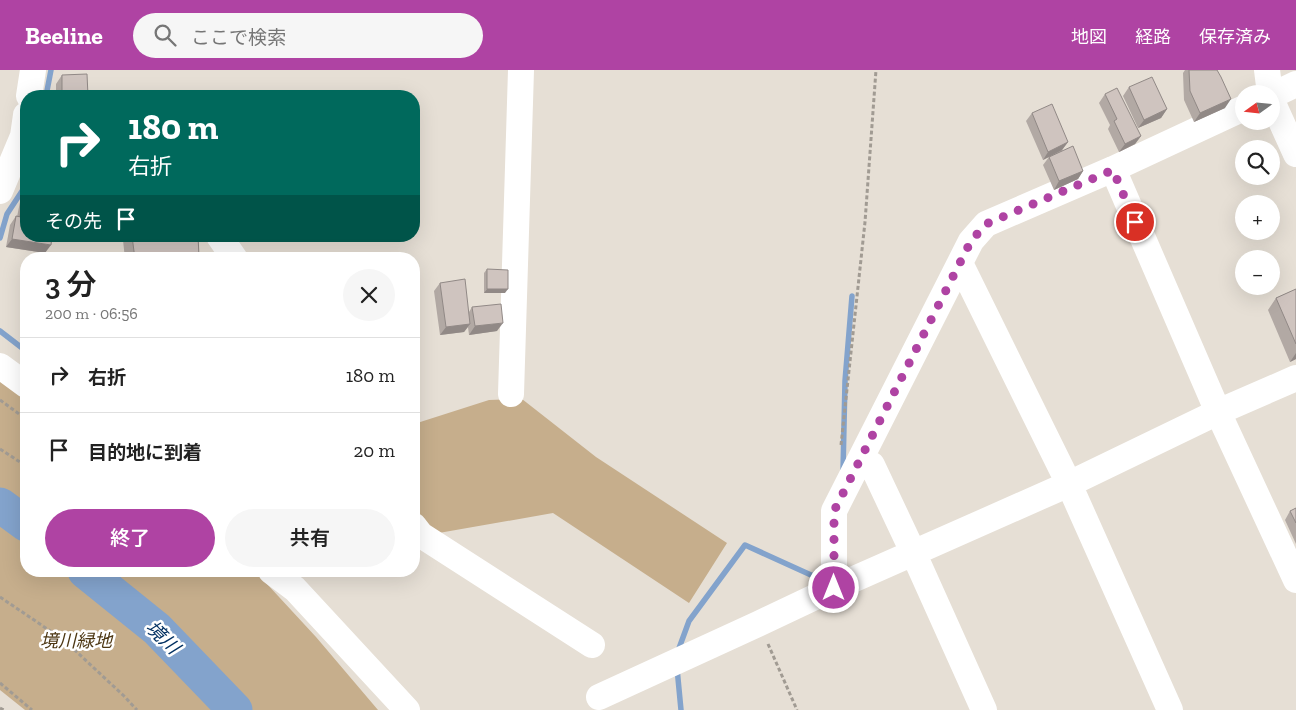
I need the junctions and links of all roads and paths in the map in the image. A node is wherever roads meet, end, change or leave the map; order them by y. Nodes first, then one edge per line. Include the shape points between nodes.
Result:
1 (33, 70) edge
2 (521, 70) edge
3 (876, 70) edge
4 (1268, 70) edge
5 (1296, 84) edge
6 (1270, 85) edge
7 (30, 90) edge
8 (1280, 92) edge
9 (1235, 112) edge
10 (1280, 117) edge
11 (19, 130) edge
12 (1296, 154) edge
13 (1113, 170) junction
14 (0, 191) edge
15 (960, 263) junction
16 (0, 366) edge
17 (1296, 378) edge
18 (20, 381) edge
19 (511, 394) dead end
20 (0, 400) edge
21 (1218, 412) junction
22 (20, 414) edge
23 (0, 449) edge
24 (840, 453) dead end
25 (20, 462) edge
26 (872, 465) dead end
27 (1070, 484) junction
28 (420, 534) edge
29 (913, 552) junction
30 (279, 577) edge
31 (1296, 580) edge
32 (834, 588) junction
33 (0, 597) edge
34 (758, 624) junction
35 (592, 645) dead end
36 (0, 682) edge
37 (599, 697) dead end
38 (0, 708) edge
39 (4, 710) edge
40 (32, 710) edge
41 (137, 710) edge
42 (407, 710) edge
43 (797, 710) edge
44 (984, 710) edge
45 (1170, 710) edge

1 - 7 street
2 - 19 street
3 - 24 path via 865,222
4 - 6 street
5 - 8 street
9 - 13 street
10 - 12 street
11 - 14 street
13 - 15 street via 986,224 971,241
13 - 21 street
15 - 27 street
15 - 32 street via 834,511
16 - 18 street
17 - 21 street
20 - 22 path
21 - 27 street
21 - 31 street
23 - 25 path
26 - 29 street
27 - 29 street
27 - 45 street
28 - 35 street
29 - 32 street
29 - 44 street
30 - 42 street via 295,589
32 - 34 street
33 - 41 path via 65,641
34 - 37 street
34 - 43 path
36 - 40 path
38 - 39 path

